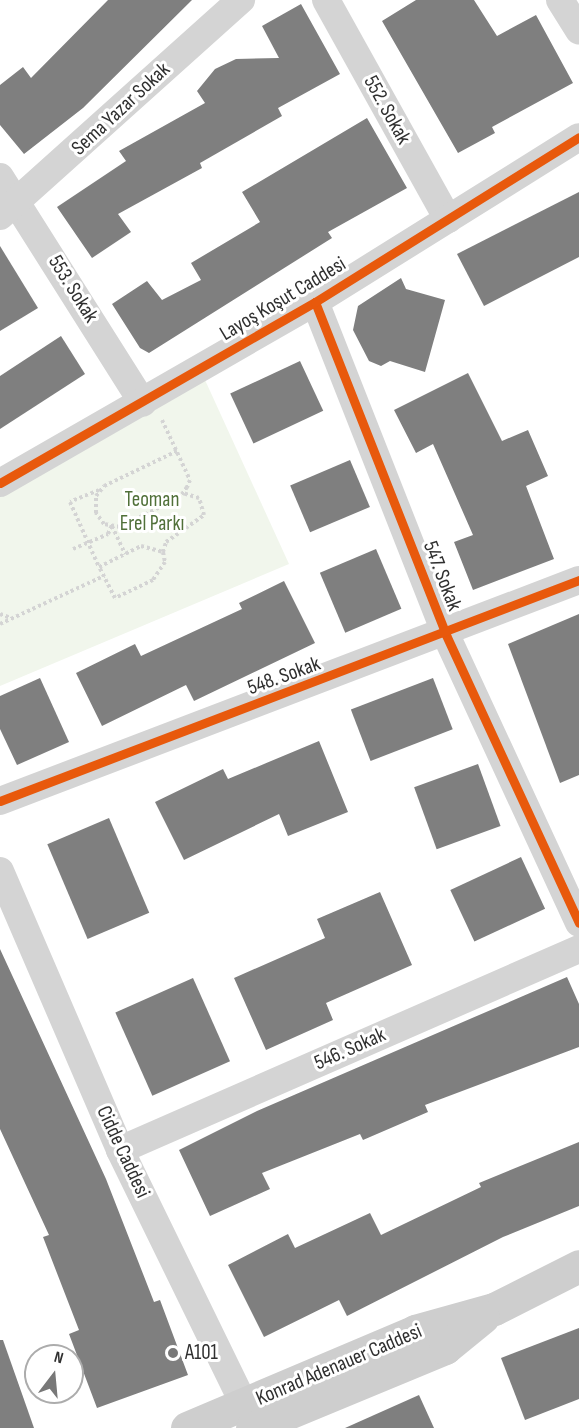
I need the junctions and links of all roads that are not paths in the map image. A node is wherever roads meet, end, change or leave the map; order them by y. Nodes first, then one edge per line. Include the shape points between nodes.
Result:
1 (241, 0) edge
2 (326, 0) edge
3 (560, 0) edge
4 (579, 30) edge
5 (579, 137) edge
6 (0, 177) edge
7 (10, 210) edge
8 (448, 219) junction
9 (315, 302) junction
10 (147, 400) junction
11 (0, 483) edge
12 (579, 580) edge
13 (446, 634) junction
14 (0, 801) edge
15 (0, 872) edge
16 (579, 923) edge
17 (579, 949) edge
18 (120, 1150) junction
19 (579, 1267) edge
20 (251, 1422) edge
21 (187, 1428) edge

1 - 7 street, Sema Yazar Sokak
2 - 8 street, 552. Sokak
3 - 4 street
5 - 8 street, Layoş Koşut Caddesi
6 - 7 street, 553. Sokak
7 - 10 street, 553. Sokak
8 - 9 street, Layoş Koşut Caddesi
9 - 10 street, Layoş Koşut Caddesi
9 - 13 street, 547. Sokak
10 - 11 street, Layoş Koşut Caddesi
12 - 13 street, 548. Sokak
13 - 14 street, 548. Sokak
13 - 16 street, 547. Sokak
15 - 18 street, Cidde Caddesi
17 - 18 street, 546. Sokak
18 - 20 street, Cidde Caddesi
19 - 20 main road, Konrad Adenauer Caddesi via 494,1309 445,1348
20 - 21 main road, Konrad Adenauer Caddesi

